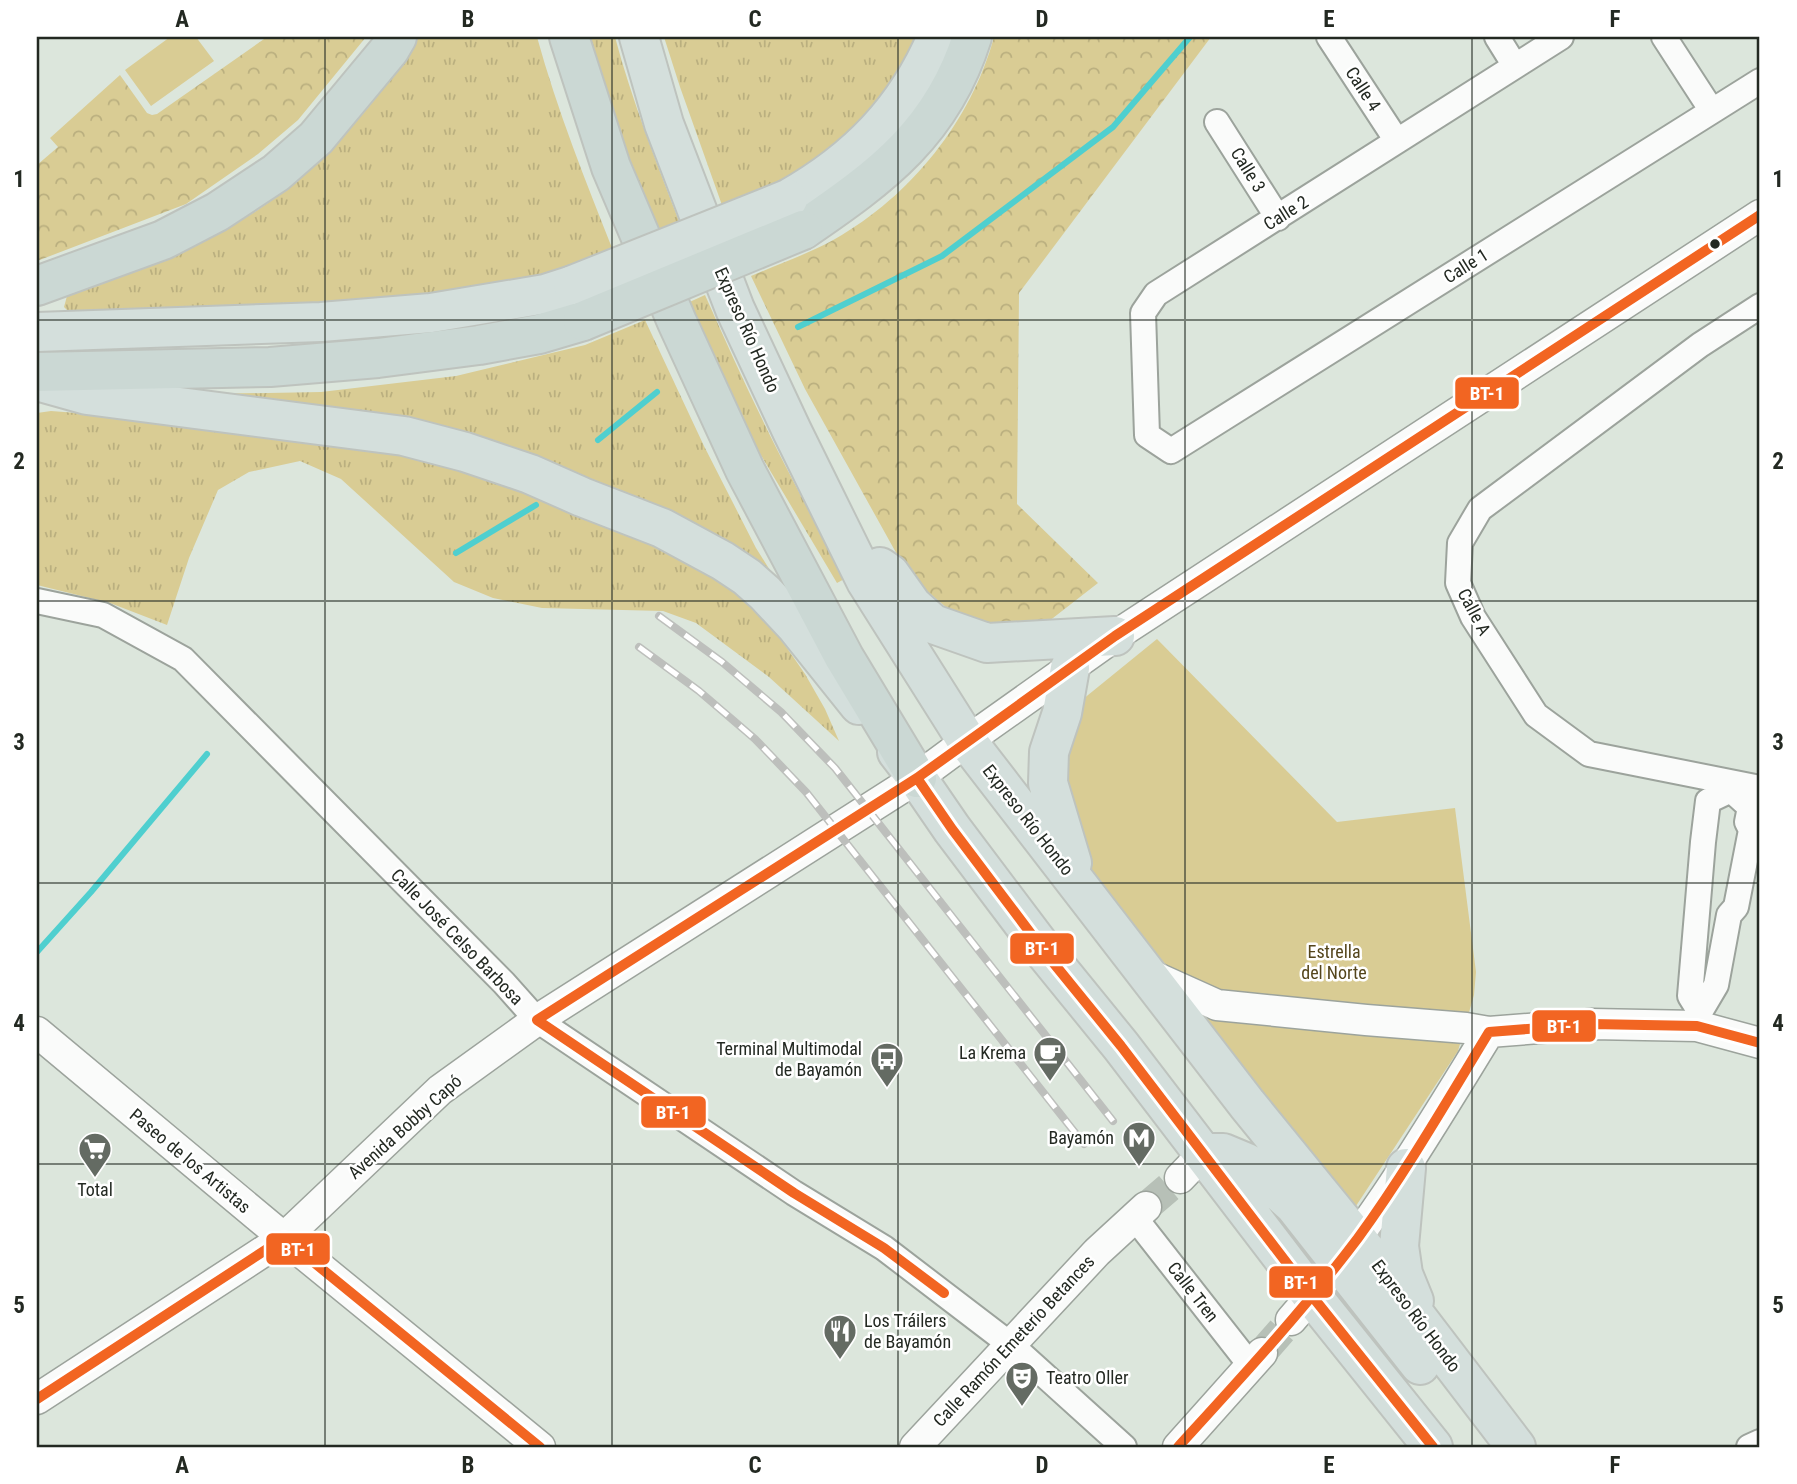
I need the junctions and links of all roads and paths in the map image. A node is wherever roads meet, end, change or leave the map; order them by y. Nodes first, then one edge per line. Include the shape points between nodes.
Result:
1 (397, 37) edge
2 (569, 37) edge
3 (639, 37) edge
4 (937, 37) edge
5 (972, 37) edge
6 (1329, 37) edge
7 (1497, 37) edge
8 (1561, 37) edge
9 (1664, 37) edge
10 (1516, 66) junction
11 (1760, 83) edge
12 (1712, 111) junction
13 (1217, 122) dead end
14 (1398, 141) junction
15 (796, 214) junction
16 (1760, 215) edge
17 (1278, 218) junction
18 (37, 286) edge
19 (578, 303) junction
20 (1760, 306) edge
21 (116, 329) junction
22 (37, 332) edge
23 (37, 344) edge
24 (37, 372) edge
25 (37, 381) edge
26 (1171, 451) joint
27 (849, 546) junction
28 (37, 601) edge
29 (1115, 636) junction
30 (1070, 668) junction
31 (967, 741) junction
32 (918, 778) junction
33 (1732, 786) junction
34 (1760, 788) edge
35 (1079, 886) junction
36 (1146, 972) junction
37 (1699, 1019) junction
38 (537, 1020) junction
39 (1489, 1032) junction
40 (46, 1040) edge
41 (1760, 1043) edge
42 (1192, 1165) junction
43 (1406, 1168) junction
44 (1140, 1212) joint
45 (284, 1238) junction
46 (1348, 1250) junction
47 (1302, 1308) junction
48 (1425, 1329) junction
49 (1011, 1345) junction
50 (1256, 1359) joint
51 (37, 1399) edge
52 (1760, 1443) edge
53 (540, 1447) edge
54 (915, 1447) edge
55 (1124, 1447) edge
56 (1178, 1447) edge
57 (1433, 1447) edge
58 (1483, 1447) edge
59 (1516, 1447) edge
60 (1749, 1447) edge

1 - 18 highway via 316,138 276,173 163,240
2 - 32 highway via 611,167 740,458 844,657
3 - 27 highway, Expreso Río Hondo via 664,124 735,309
4 - 15 highway via 884,125 808,188
5 - 15 highway via 946,96 918,137 863,188
6 - 14 street, Calle 4
7 - 10 street
8 - 10 street, Calle 2
9 - 12 street
10 - 14 street, Calle 2
11 - 12 street, Calle 1
12 - 26 street, Calle 1
13 - 17 street, Calle 3
14 - 17 street, Calle 2
15 - 19 highway, bridge
16 - 29 street, Avenida Bobby Capó
17 - 26 street, Calle 2 via 1156,294 1143,313 1147,435
19 - 21 highway via 545,294 432,313
19 - 24 highway via 540,334 480,345 270,367
20 - 33 street, Calle A via 1700,345 1480,509 1460,543 1458,583 1474,617 1536,715 1589,754
21 - 22 highway
21 - 23 highway
25 - 32 highway via 87,395 404,436 530,474 662,528 723,561 765,593
27 - 29 highway via 890,574 912,605 933,624 987,643
27 - 31 highway, Expreso Río Hondo via 866,581
28 - 38 street, Calle José Celso Barbosa via 103,615 183,659
29 - 30 street, Avenida Bobby Capó
30 - 31 street, Avenida Bobby Capó
30 - 35 highway via 1049,752 1048,783
31 - 32 street, Avenida Bobby Capó
31 - 35 highway, Expreso Río Hondo
32 - 38 street, Avenida Bobby Capó
32 - 42 highway via 1047,956 1121,1046
33 - 34 street, Calle A
33 - 37 street via 1708,801 1690,996
33 - 37 street via 1750,807 1747,822 1751,830 1716,985
35 - 36 highway, Expreso Río Hondo
36 - 39 street via 1217,1005
36 - 46 highway, Expreso Río Hondo via 1247,1104
37 - 39 street
37 - 41 street
38 - 45 street, Avenida Bobby Capó via 440,1090
38 - 49 street, Calle José Celso Barbosa via 794,1194 884,1248
39 - 43 street
40 - 45 street, Paseo de los Artistas
42 - 46 highway via 1223,1153 1247,1163
42 - 47 highway
43 - 46 street
43 - 48 highway via 1401,1264
44 - 49 street, Calle Ramón Emeterio Betances
44 - 50 street, Calle Tren
45 - 51 street, Avenida Bobby Capó
45 - 53 street, Paseo de los Artistas
46 - 47 street
46 - 48 highway, Expreso Río Hondo
46 - 58 highway
47 - 57 highway
48 - 59 highway, Expreso Río Hondo
49 - 54 street, Calle Ramón Emeterio Betances
49 - 55 street, Calle José Celso Barbosa
50 - 56 street
52 - 60 street

